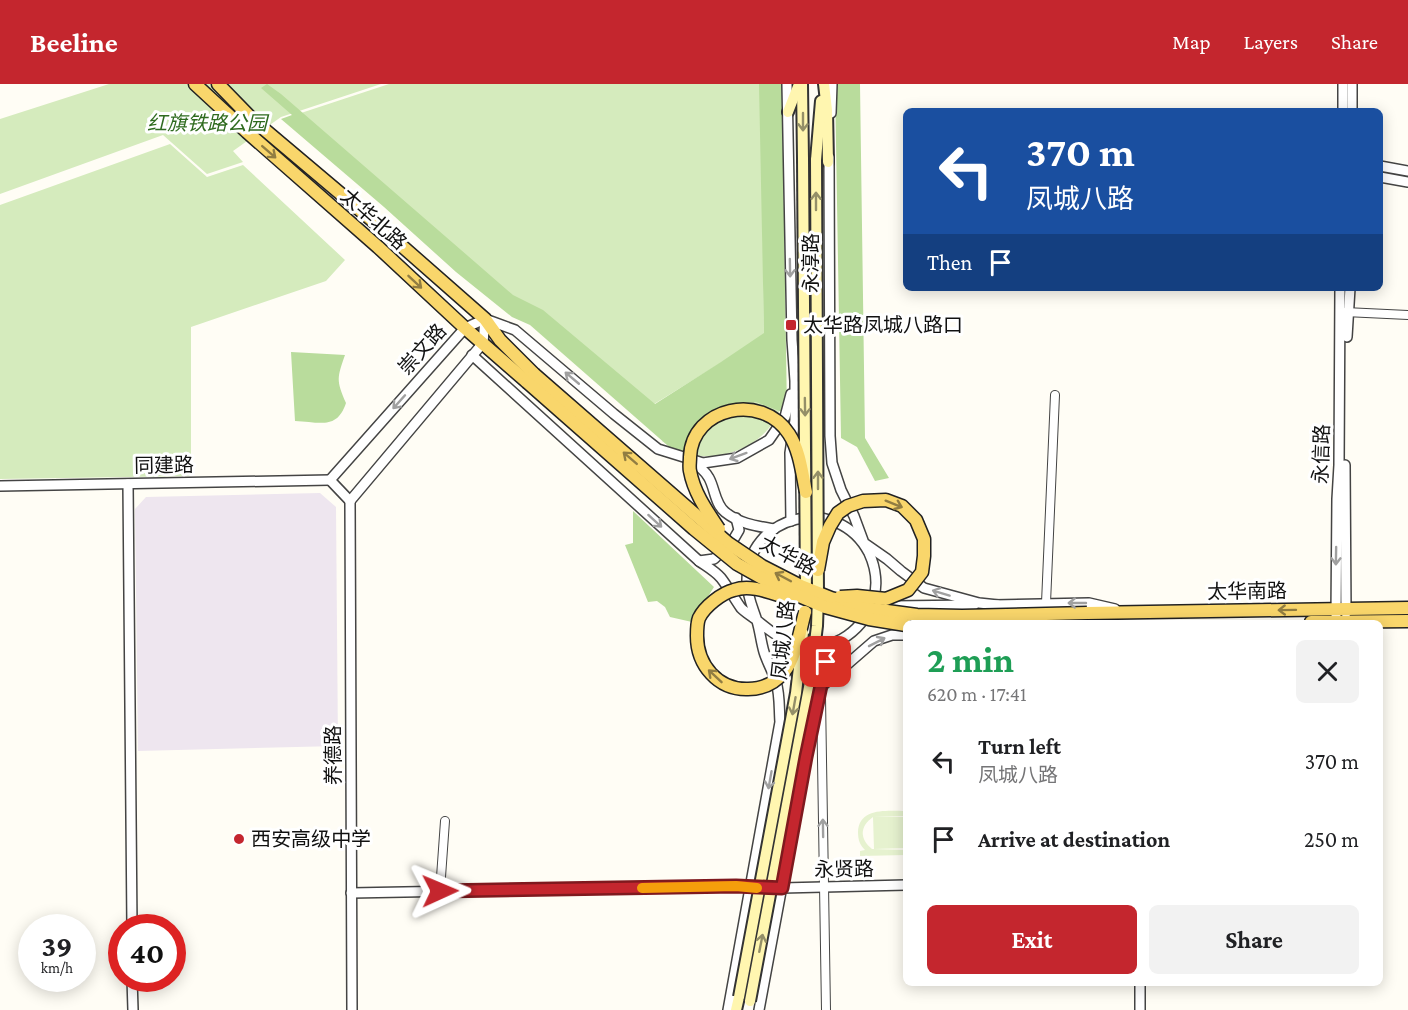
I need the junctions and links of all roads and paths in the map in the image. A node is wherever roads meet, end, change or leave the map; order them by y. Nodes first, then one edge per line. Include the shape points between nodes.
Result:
1 (195, 84) edge
2 (218, 84) edge
3 (787, 84) edge
4 (800, 84) edge
5 (823, 84) edge
6 (832, 84) edge
7 (1343, 84) edge
8 (1352, 84) edge
9 (1343, 108) edge
10 (1352, 108) edge
11 (788, 112) junction
12 (828, 162) junction
13 (1383, 167) edge
14 (1408, 171) edge
15 (1383, 178) edge
16 (1408, 182) edge
17 (1341, 291) edge
18 (1349, 291) edge
19 (1345, 312) junction
20 (1408, 315) edge
21 (485, 319) junction
22 (465, 328) junction
23 (792, 340) junction
24 (829, 342) junction
25 (483, 343) junction
26 (472, 355) junction
27 (531, 378) junction
28 (795, 381) junction
29 (1055, 395) dead end
30 (678, 455) junction
31 (330, 480) junction
32 (128, 484) junction
33 (0, 486) edge
34 (806, 492) junction
35 (350, 501) junction
36 (736, 518) junction
37 (791, 521) junction
38 (774, 529) junction
39 (728, 543) junction
40 (864, 543) junction
41 (699, 561) junction
42 (818, 570) junction
43 (831, 598) junction
44 (873, 602) junction
45 (1046, 603) junction
46 (998, 605) junction
47 (1408, 608) edge
48 (805, 612) junction
49 (845, 613) junction
50 (1087, 613) joint
51 (1134, 613) junction
52 (1342, 613) edge
53 (757, 621) junction
54 (1408, 621) edge
55 (903, 625) edge
56 (903, 635) edge
57 (833, 643) junction
58 (821, 687) junction
59 (777, 743) junction
60 (806, 757) junction
61 (445, 820) dead end
62 (903, 885) edge
63 (825, 887) junction
64 (750, 888) junction
65 (782, 888) junction
66 (440, 891) junction
67 (351, 892) junction
68 (132, 914) edge
69 (1140, 986) edge
70 (132, 992) edge
71 (749, 1005) edge
72 (132, 1010) edge
73 (352, 1010) edge
74 (728, 1010) edge
75 (736, 1010) edge
76 (759, 1010) edge
77 (826, 1010) edge
78 (1140, 1010) edge

1 -> 22 main road, 太华北路
2 - 21 main road, 太华北路 via 252,119
3 - 11 street, 永淳路
4 - 11 main road
4 -> 34 main road, 凤城八路, bridge
5 - 12 main road
42 -> 5 main road, 凤城八路, bridge via 816,160
6 - 12 street, 永淳路
7 - 9 street
8 - 10 street
11 -> 23 street, 永淳路
12 - 24 street, 永淳路
13 - 14 street
15 - 16 street
17 - 19 street, 永信路
18 - 19 street, 永信路
19 - 20 street
19 - 52 street, 永信路
21 - 22 street, 崇文路
21 - 25 street
21 - 27 main road, 太华北路
30 -> 21 street via 658,449 515,330
22 - 25 main road, 太华北路
22 -> 31 street, 崇文路
23 - 24 street via 798,348 822,348
23 - 28 street, 永淳路
24 - 40 street, 永淳路 via 832,463
25 - 26 street
25 - 27 main road, 太华北路
26 - 35 street
26 -> 41 street
39 -> 27 main road, 太华路, bridge
27 - 49 main road, 太华路, bridge via 737,564 778,587
28 -> 30 street via 785,417 769,440 737,458 703,463
28 - 37 street, 永淳路
29 - 45 street
30 - 36 street via 698,465 709,477 723,511
31 - 32 street, 同建路
31 - 35 street
32 - 33 street, 同建路
32 - 68 street
34 - 39 main road, bridge via 798,455 789,434 776,419 748,408 729,410 706,423 690,448 689,471 701,503
34 - 48 main road, 凤城八路, bridge
35 - 67 street, 养德路
36 - 38 street via 744,524
36 - 41 street via 739,530 732,542 714,559
37 - 38 street
37 - 40 street via 813,517 832,520
38 - 53 street via 759,543 750,561 747,581
43 -> 39 main road, 太华路, bridge via 762,566
40 - 44 street via 875,572
46 -> 40 street via 924,588
41 - 53 street via 720,577 742,609
42 -> 43 main road, bridge via 830,526 848,506 886,500 903,506 916,520 924,539 924,556 922,572 908,590 886,599
71 -> 42 main road, 凤城八路, bridge via 810,682
43 - 50 main road, 太华路, bridge via 917,615
44 - 46 street via 894,606
44 - 57 street via 864,620
45 - 46 street
51 -> 45 street via 1089,603
47 - 52 main road, 太华南路
48 -> 49 main road, bridge via 795,652 785,671 772,683 755,689 726,686 716,679 697,648 699,619 717,597 735,589 758,589 826,612
48 -> 75 main road, 凤城八路, bridge via 796,693
49 - 55 main road, 太华路, bridge
50 - 51 main road, 太华南路
52 -> 51 main road, 太华南路
52 - 54 main road, 太华南路
53 - 57 street via 792,644 812,647
53 - 59 street, 凤城八路 via 777,684
58 -> 56 street via 874,641
57 - 58 street
58 - 60 street
63 -> 58 street
59 - 60 street via 802,746
59 -> 64 street, 凤城八路
60 - 65 street
61 - 66 street
62 - 63 street, 永贤路
63 - 65 street, 永贤路
63 - 77 street
64 - 65 street, 永贤路
64 - 66 street, 永贤路
64 - 74 street, 凤城八路
65 - 76 street
66 - 67 street, 永贤路
67 - 73 street, 养德路
69 - 78 street
70 - 72 street

